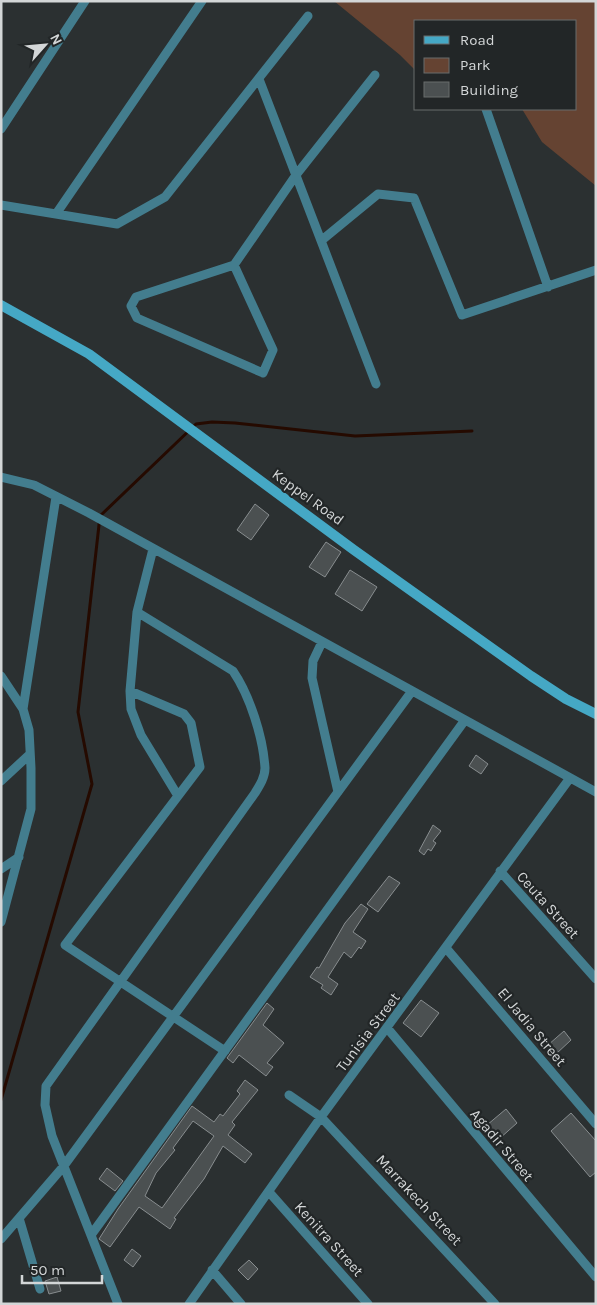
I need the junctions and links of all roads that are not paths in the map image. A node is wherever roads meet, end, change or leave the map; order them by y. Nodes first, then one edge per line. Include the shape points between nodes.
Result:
1 (85, 1) edge
2 (202, 1) edge
3 (308, 16) dead end
4 (375, 76) dead end
5 (259, 79) junction
6 (486, 110) edge
7 (1, 129) edge
8 (296, 175) junction
9 (1, 204) edge
10 (56, 214) junction
11 (322, 240) junction
12 (234, 265) junction
13 (596, 270) edge
14 (548, 287) junction
15 (1, 305) edge
16 (376, 384) dead end
17 (1, 477) edge
18 (56, 497) junction
19 (153, 549) junction
20 (137, 612) junction
21 (322, 642) junction
22 (3, 683) edge
23 (130, 691) junction
24 (412, 691) junction
25 (23, 709) junction
26 (596, 714) edge
27 (465, 720) junction
28 (30, 754) junction
29 (570, 778) junction
30 (1, 780) edge
31 (338, 792) junction
32 (596, 792) edge
33 (178, 796) junction
34 (19, 857) junction
35 (1, 869) edge
36 (500, 871) junction
37 (1, 922) edge
38 (446, 948) junction
39 (596, 979) edge
40 (121, 981) junction
41 (173, 1016) junction
42 (388, 1029) junction
43 (225, 1051) junction
44 (289, 1095) dead end
45 (593, 1113) edge
46 (322, 1117) junction
47 (596, 1124) edge
48 (63, 1167) junction
49 (268, 1192) junction
50 (19, 1218) junction
51 (91, 1235) junction
52 (1, 1239) edge
53 (212, 1270) junction
54 (596, 1277) edge
55 (40, 1289) dead end
56 (118, 1304) edge
57 (189, 1304) edge
58 (241, 1304) edge
59 (368, 1304) edge
60 (495, 1304) edge

1 - 7 street
2 - 10 street
3 - 5 street
4 - 8 street
5 - 8 street
5 - 10 street via 165,197 117,224
6 - 14 street
8 - 11 street
8 - 12 street
9 - 10 street
11 - 14 street via 378,194 414,198 462,315
11 - 16 street
12 - 12 street via 136,297 131,306 137,318 263,373 273,350
13 - 14 street
15 - 26 street, Keppel Road via 90,354 531,676
17 - 18 street via 34,484
18 - 19 street
18 - 25 street
19 - 20 street
19 - 21 street
20 - 23 street
20 - 40 street via 234,671 253,711 265,768 263,781 255,793
21 - 24 street
21 - 31 street via 313,661 312,678
22 - 25 street
23 - 33 street via 141,735
23 - 33 street via 184,714 191,723 200,767
24 - 27 street
24 - 31 street
25 - 28 street via 30,730
27 - 29 street
27 - 43 street
28 - 30 street
28 - 34 street via 31,810
29 - 32 street
29 - 36 street, Tunisia Street
31 - 41 street
33 - 40 street via 65,945
34 - 35 street
34 - 37 street
36 - 38 street, Tunisia Street
36 - 39 street, Ceuta Street
38 - 42 street, Tunisia Street
38 - 45 street, El Jadia Street
40 - 41 street
40 - 48 street via 46,1086 45,1105
41 - 43 street
41 - 48 street
42 - 46 street, Tunisia Street
42 - 54 street, Agadir Street
43 - 51 street
44 - 46 street, Marrakech Street
45 - 47 street, El Jadia Street
46 - 49 street, Tunisia Street
46 - 60 street, Marrakech Street
48 - 50 street
48 - 51 street
49 - 53 street, Tunisia Street
49 - 59 street, Kenitra Street
50 - 52 street
50 - 55 street
51 - 56 street
53 - 57 street, Tunisia Street
53 - 58 street

